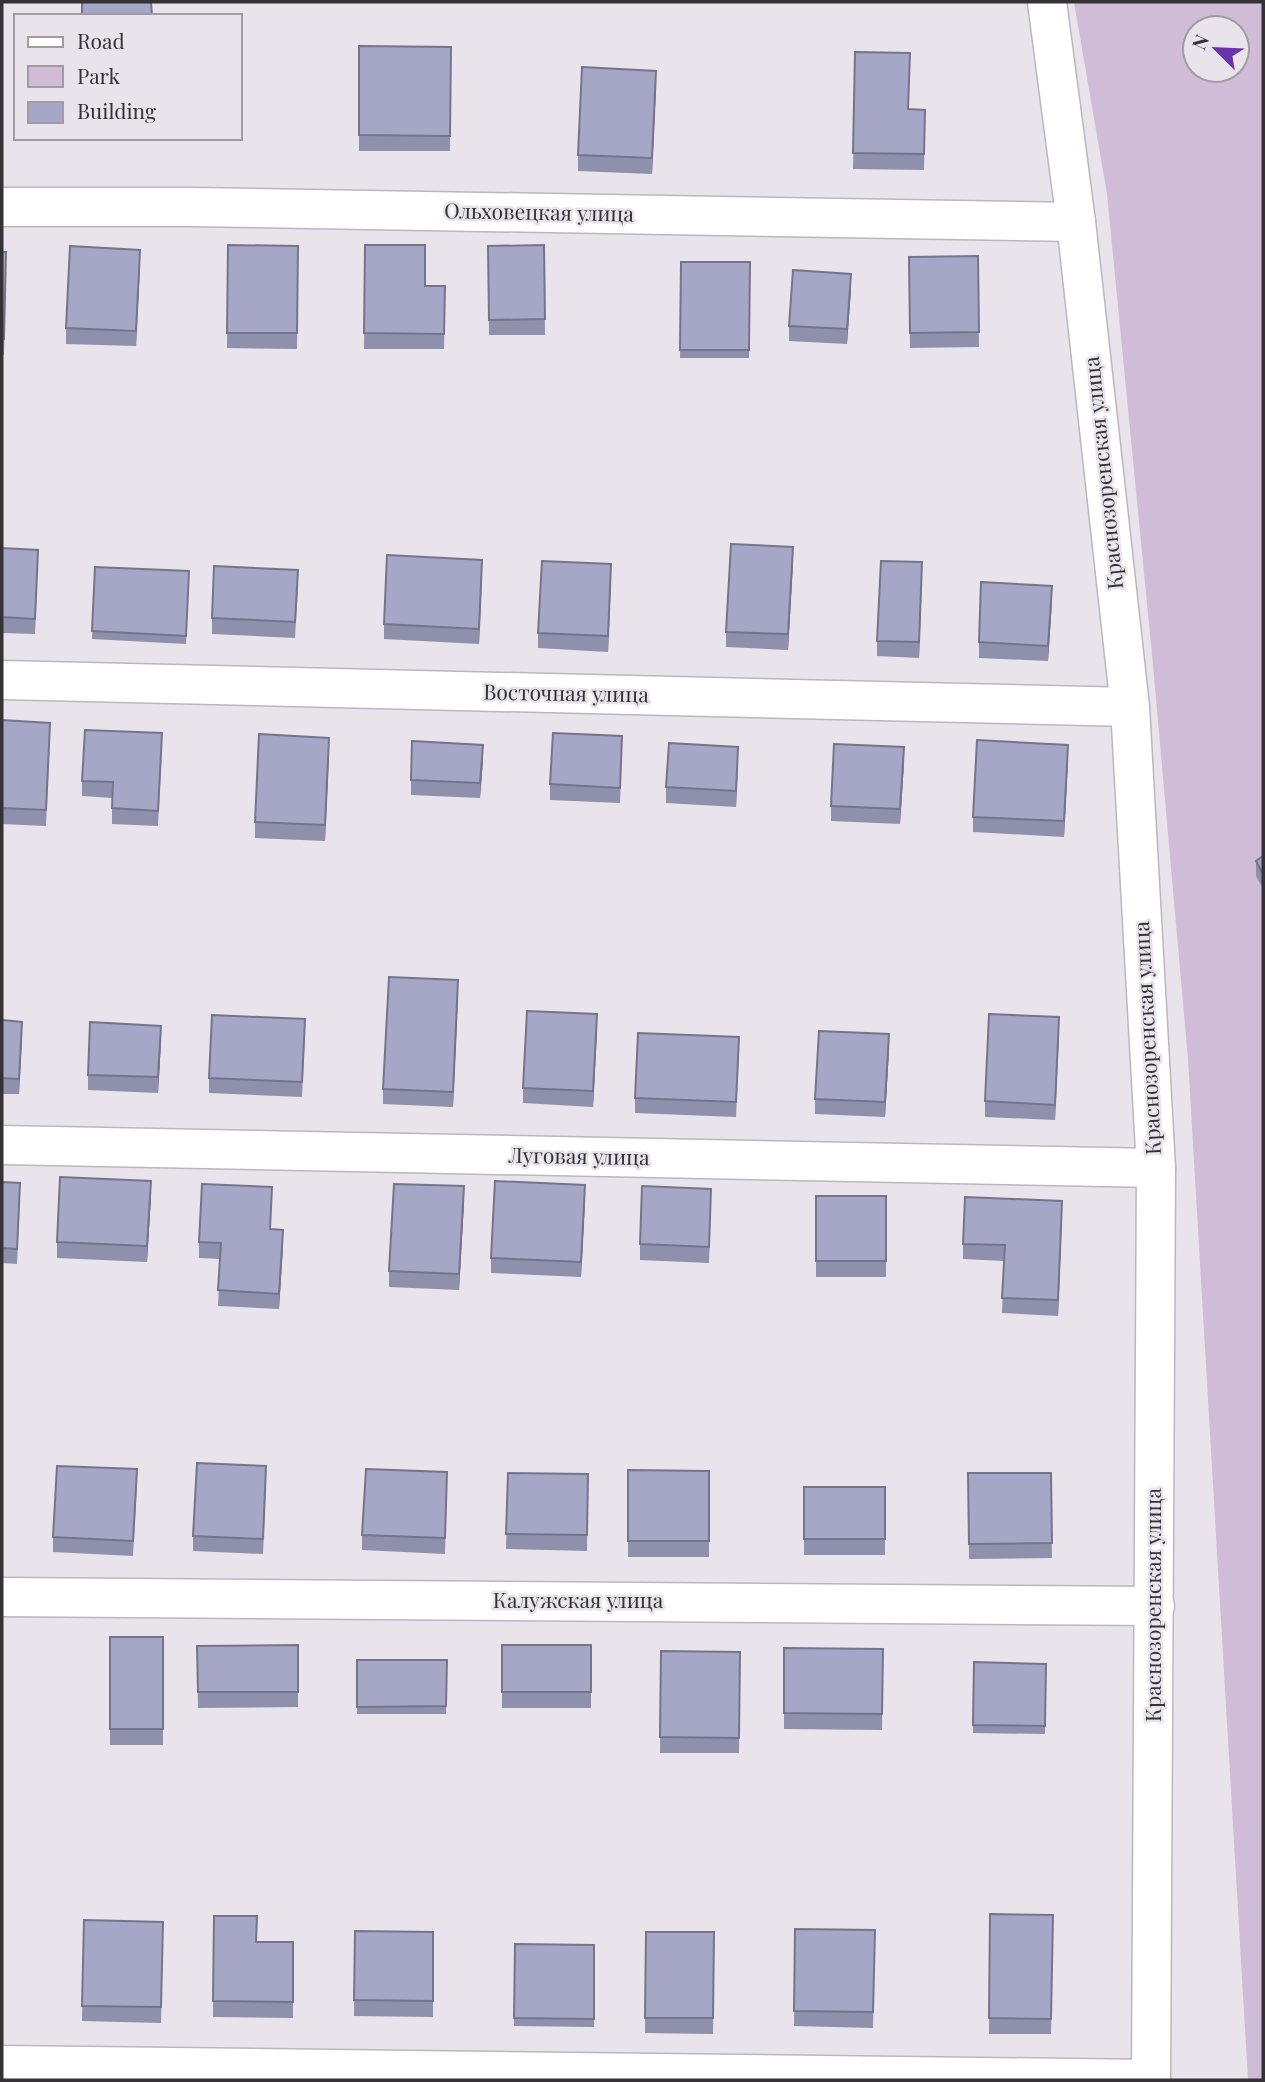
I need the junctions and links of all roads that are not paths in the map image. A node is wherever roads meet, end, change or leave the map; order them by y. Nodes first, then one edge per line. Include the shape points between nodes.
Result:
1 (1047, 2) edge
2 (2, 207) edge
3 (1076, 222) junction
4 (2, 680) edge
5 (1130, 708) junction
6 (2, 1145) edge
7 (1156, 1168) junction
8 (2, 1597) edge
9 (1155, 1606) junction
10 (2, 2065) edge
11 (1151, 2080) edge

1 - 3 street, Краснозоренская улица
2 - 3 street, Ольховецкая улица
3 - 5 street, Краснозоренская улица
4 - 5 street, Восточная улица
5 - 7 street, Краснозоренская улица
6 - 7 street, Луговая улица
7 - 9 street, Краснозоренская улица
8 - 9 street, Калужская улица
9 - 11 street, Краснозоренская улица
10 - 11 street

